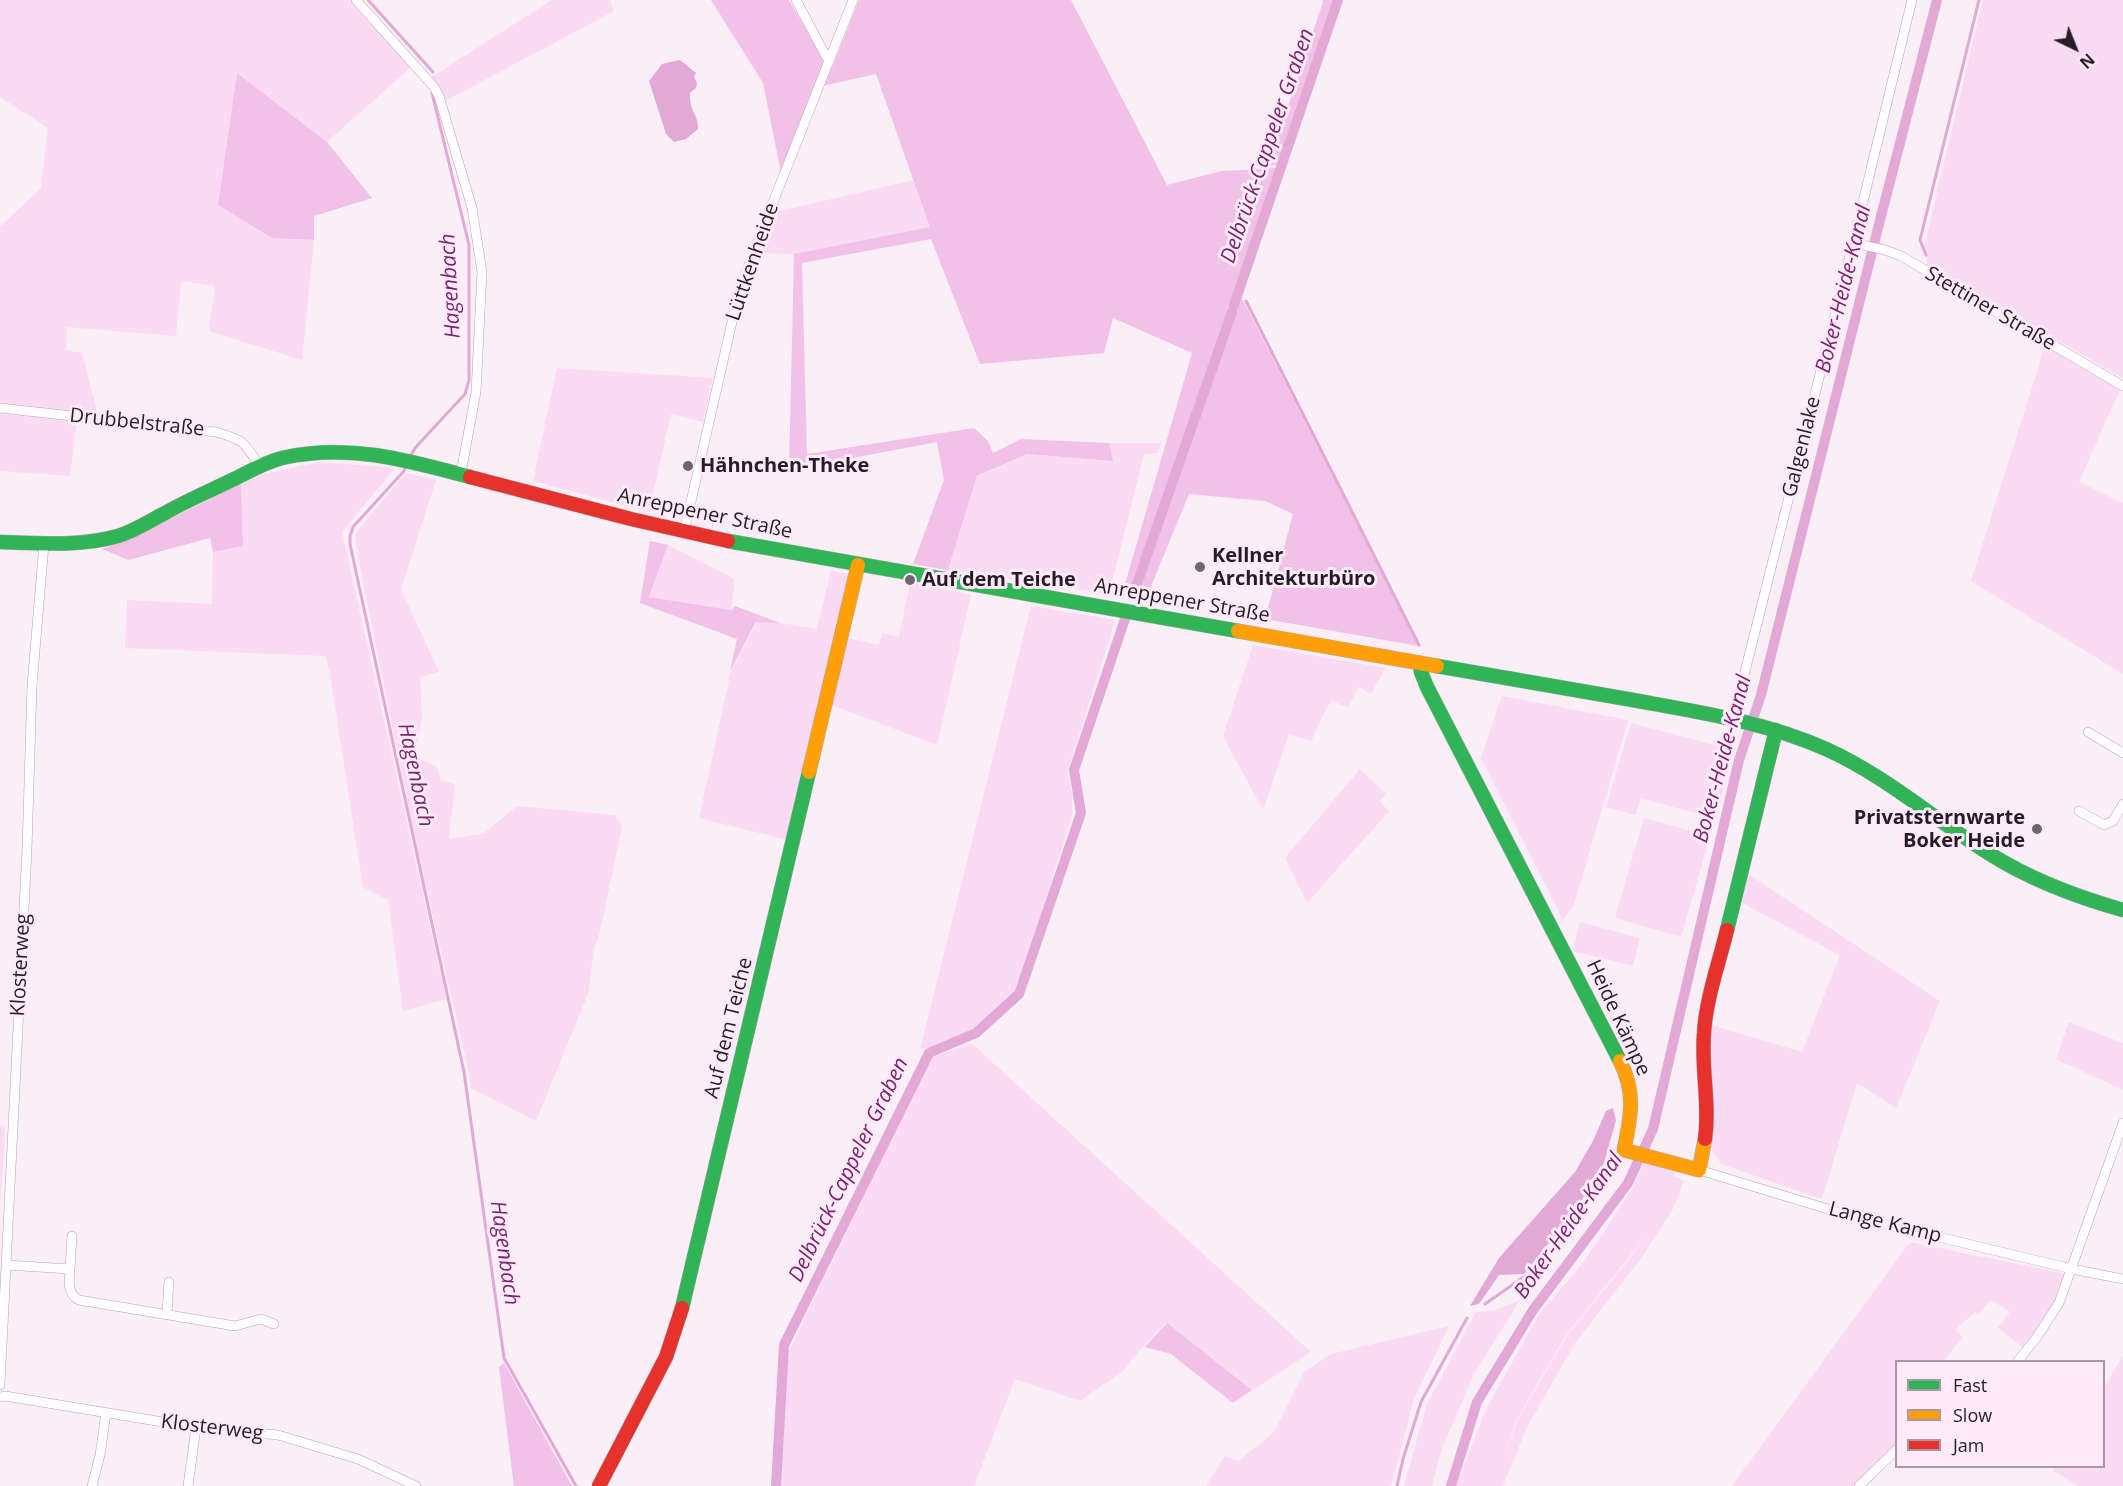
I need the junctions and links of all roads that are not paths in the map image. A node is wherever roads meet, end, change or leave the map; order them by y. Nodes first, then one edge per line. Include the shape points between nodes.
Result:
1 (356, 0) edge
2 (796, 0) edge
3 (852, 0) edge
4 (1912, 0) edge
5 (828, 60) junction
6 (1858, 244) junction
7 (2123, 386) edge
8 (0, 408) edge
9 (259, 465) junction
10 (462, 473) junction
11 (684, 532) junction
12 (0, 542) edge
13 (44, 544) junction
14 (858, 565) junction
15 (1420, 663) junction
16 (1747, 722) junction
17 (1776, 730) junction
18 (2088, 732) dead end
19 (2123, 753) edge
20 (2123, 804) edge
21 (2079, 811) dead end
22 (2123, 910) edge
23 (2123, 1123) edge
24 (1699, 1170) junction
25 (72, 1236) dead end
26 (6, 1265) junction
27 (70, 1269) junction
28 (2072, 1269) junction
29 (3, 1279) edge
30 (2123, 1279) edge
31 (170, 1282) dead end
32 (166, 1314) junction
33 (274, 1324) dead end
34 (2019, 1360) edge
35 (0, 1385) edge
36 (0, 1397) edge
37 (106, 1413) junction
38 (196, 1427) junction
39 (1895, 1451) edge
40 (92, 1486) edge
41 (188, 1486) edge
42 (416, 1486) edge
43 (599, 1486) edge
44 (1859, 1486) edge

1 - 10 street via 434,87 472,208 481,262 481,304 476,392
2 - 5 street
3 - 5 street, Lüttkenheide
4 - 6 street, Galgenlake
5 - 11 street, Lüttkenheide via 737,300
6 - 7 street, Stettiner Straße via 1901,256
6 - 16 street, Galgenlake
8 - 9 street, Drubbelstraße via 216,432 243,442
9 - 10 street, Anreppener Straße via 283,458 350,452 395,457
9 - 13 street, Anreppener Straße via 118,537 81,544
10 - 11 street, Anreppener Straße
11 - 14 street, Anreppener Straße
12 - 13 street, Anreppener Straße
13 - 26 street, Klosterweg via 32,686
14 - 15 street, Anreppener Straße
14 - 43 street, Auf dem Teiche via 680,1317 666,1357
15 - 16 street, Anreppener Straße
15 - 24 street, Heide Kämpe via 1427,687 1629,1077 1631,1116 1624,1150
16 - 17 street, Anreppener Straße
17 - 22 street, Anreppener Straße via 1854,764 2026,875
17 - 24 street via 1705,1020 1702,1065 1707,1124
18 - 19 street
20 - 21 street via 2114,821 2104,825
23 - 28 street
24 - 28 street, Lange Kamp via 1851,1216
25 - 27 street
26 - 27 street
26 - 29 street, Klosterweg
27 - 32 street via 69,1288 76,1299
28 - 30 street, Lange Kamp
28 - 34 street via 2059,1303
29 - 35 street, Klosterweg
31 - 32 street
32 - 33 street via 235,1326 261,1319
36 - 37 street, Klosterweg
37 - 38 street, Klosterweg
37 - 40 street
38 - 41 street
38 - 42 street, Klosterweg via 288,1438 358,1459
39 - 44 street

